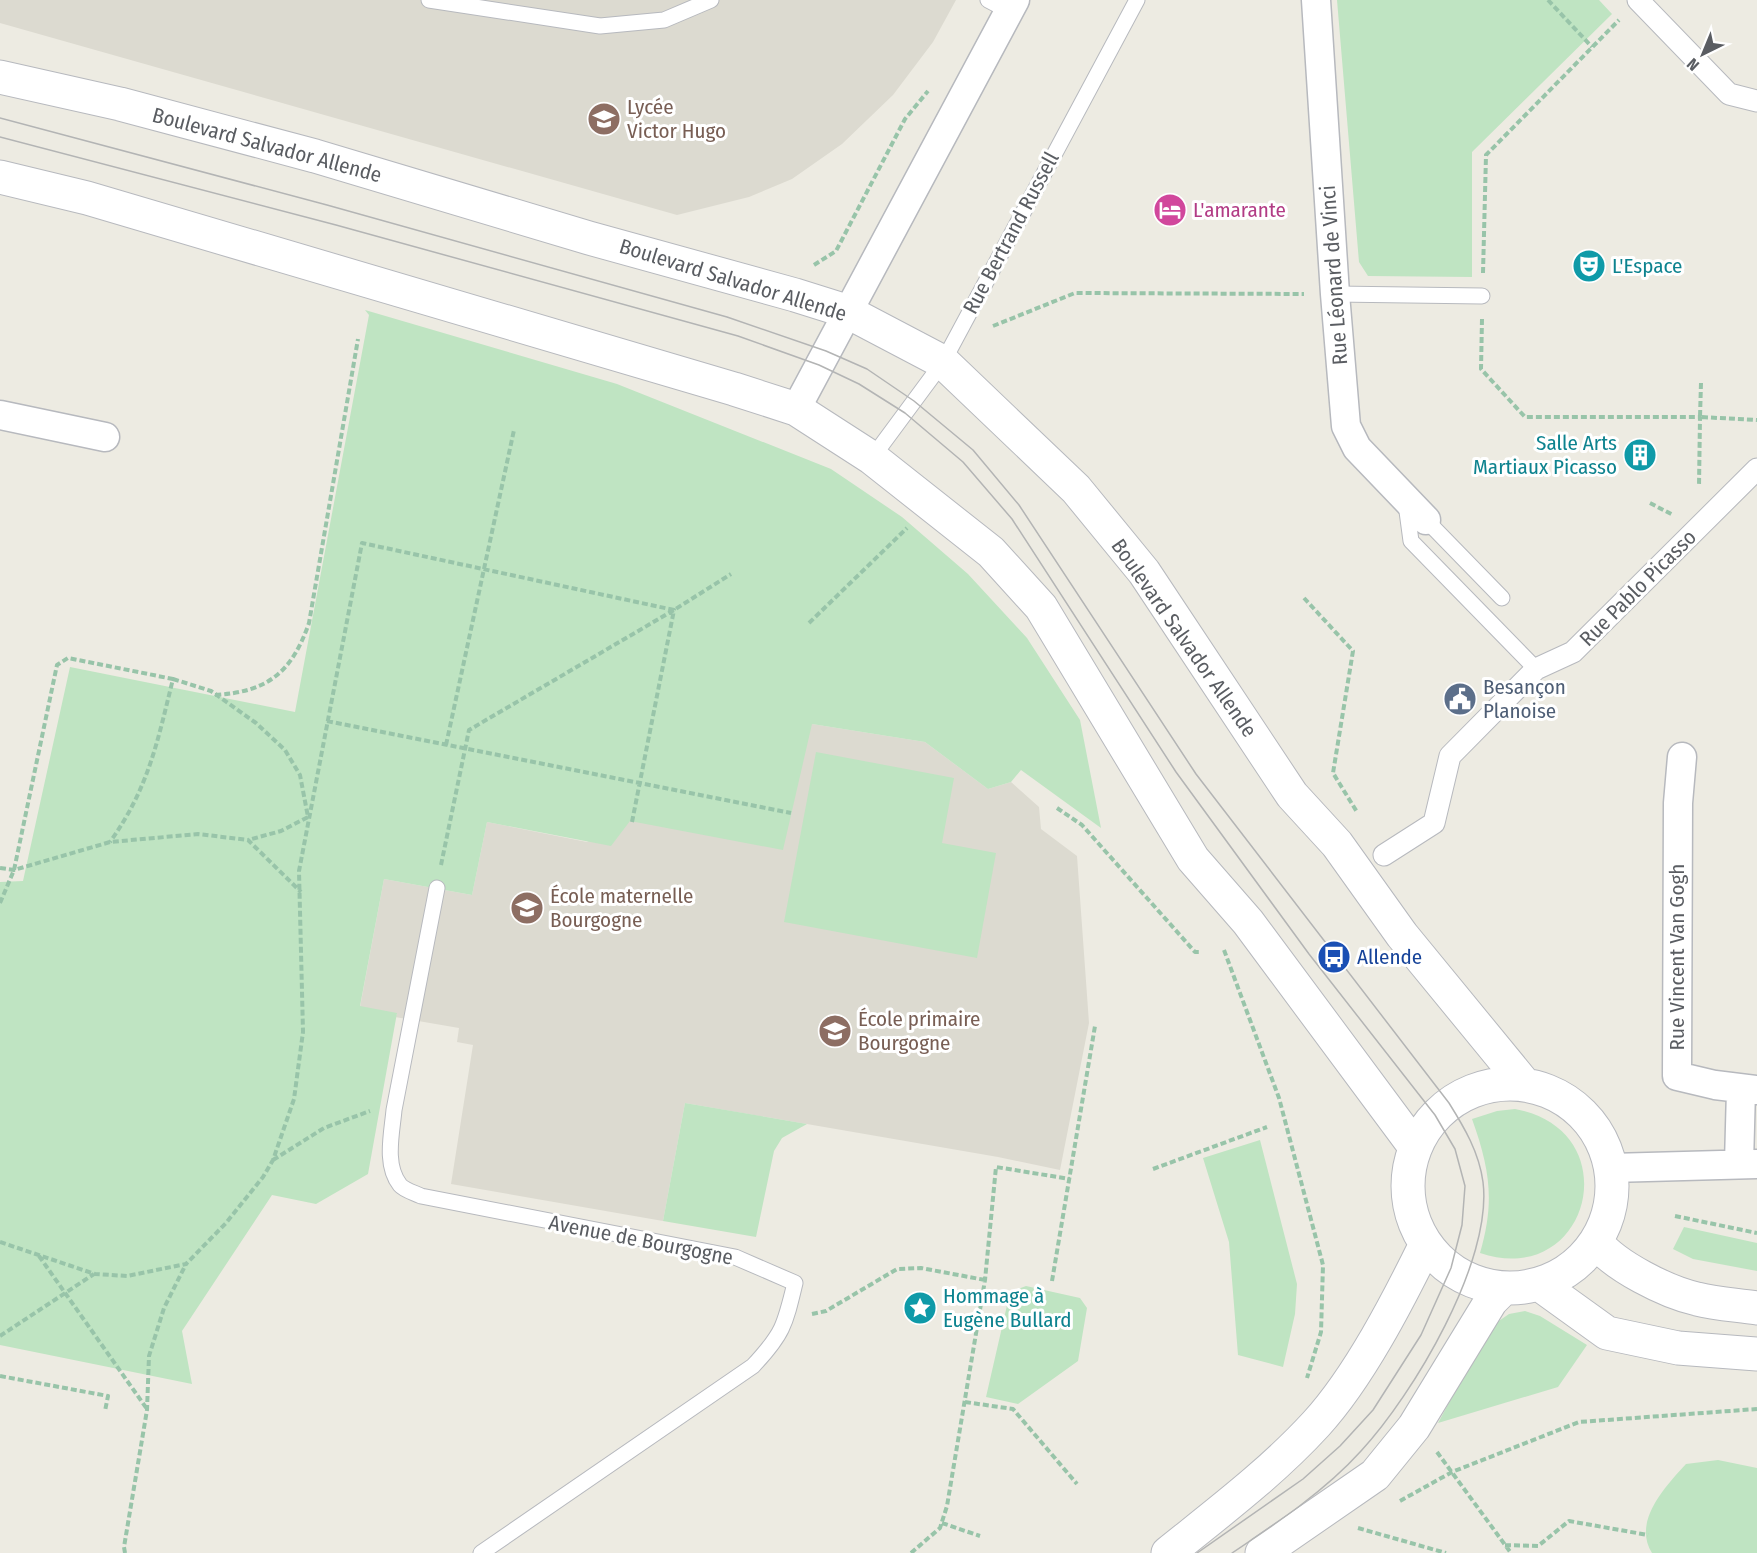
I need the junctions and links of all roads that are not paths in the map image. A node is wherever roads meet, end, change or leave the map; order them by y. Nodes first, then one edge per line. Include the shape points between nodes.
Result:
1 (429, 0) edge
2 (711, 0) edge
3 (1137, 0) edge
4 (1316, 0) edge
5 (1639, 0) edge
6 (1004, 4) edge
7 (0, 77) edge
8 (1757, 101) edge
9 (0, 177) edge
10 (1335, 294) junction
11 (1482, 296) road end
12 (846, 312) junction
13 (942, 362) junction
14 (796, 409) junction
15 (0, 414) edge
16 (105, 437) dead end
17 (872, 458) junction
18 (1757, 469) edge
19 (1405, 498) junction
20 (1426, 520) joint
21 (1502, 598) dead end
22 (1536, 669) junction
23 (1682, 757) dead end
24 (1384, 855) road end
25 (437, 888) road end
26 (1525, 1085) junction
27 (1749, 1090) edge
28 (1415, 1147) junction
29 (1748, 1164) edge
30 (1611, 1168) junction
31 (1596, 1242) junction
32 (1426, 1244) junction
33 (1539, 1284) junction
34 (1504, 1288) junction
35 (1757, 1308) edge
36 (1757, 1354) edge
37 (482, 1553) edge
38 (1168, 1553) edge
39 (1262, 1553) edge

1 - 2 lane via 600,26 664,20
3 - 13 lane, Rue Bertrand Russell
4 - 10 street, Rue Léonard de Vinci
5 - 8 street via 1729,94
6 - 12 street
7 - 12 street, Boulevard Salvador Allende via 120,104 315,156
9 - 14 street via 110,204
10 - 11 lane
10 - 19 street, Rue Léonard de Vinci via 1346,426 1357,448
12 - 13 street, Boulevard Salvador Allende
12 - 14 street
13 - 17 lane, Rue Bertrand Russell
13 - 26 street, Boulevard Salvador Allende via 1076,489 1136,562 1292,795 1336,844 1402,935
14 - 17 street
15 - 16 street
17 - 28 street via 991,552 1041,607 1193,859 1248,922
18 - 22 street, Rue Pablo Picasso via 1573,652
19 - 20 street, Rue Léonard de Vinci
19 - 22 lane via 1411,541
20 - 21 lane
22 - 24 street, Rue Pablo Picasso via 1450,756 1434,823
23 - 27 street, Rue Vincent Van Gogh via 1677,803 1677,1076
25 - 37 lane, Avenue de Bourgogne via 394,1110 390,1144 392,1167 400,1186 421,1197 735,1257 795,1283 777,1340 753,1366
26 - 28 street via 1498,1084 1449,1103 1435,1114
26 - 30 street via 1556,1094 1581,1113 1600,1138
27 - 29 street
28 - 32 street via 1408,1180 1412,1214
29 - 30 street
30 - 31 street via 1607,1219
31 - 33 street via 1561,1275
31 - 35 street via 1606,1255 1695,1299
32 - 34 street via 1437,1258 1465,1278
32 - 38 street via 1389,1315 1339,1396 1316,1424 1256,1483
33 - 34 street
33 - 36 street via 1607,1333 1678,1348
34 - 39 street via 1491,1301 1414,1427 1374,1474

